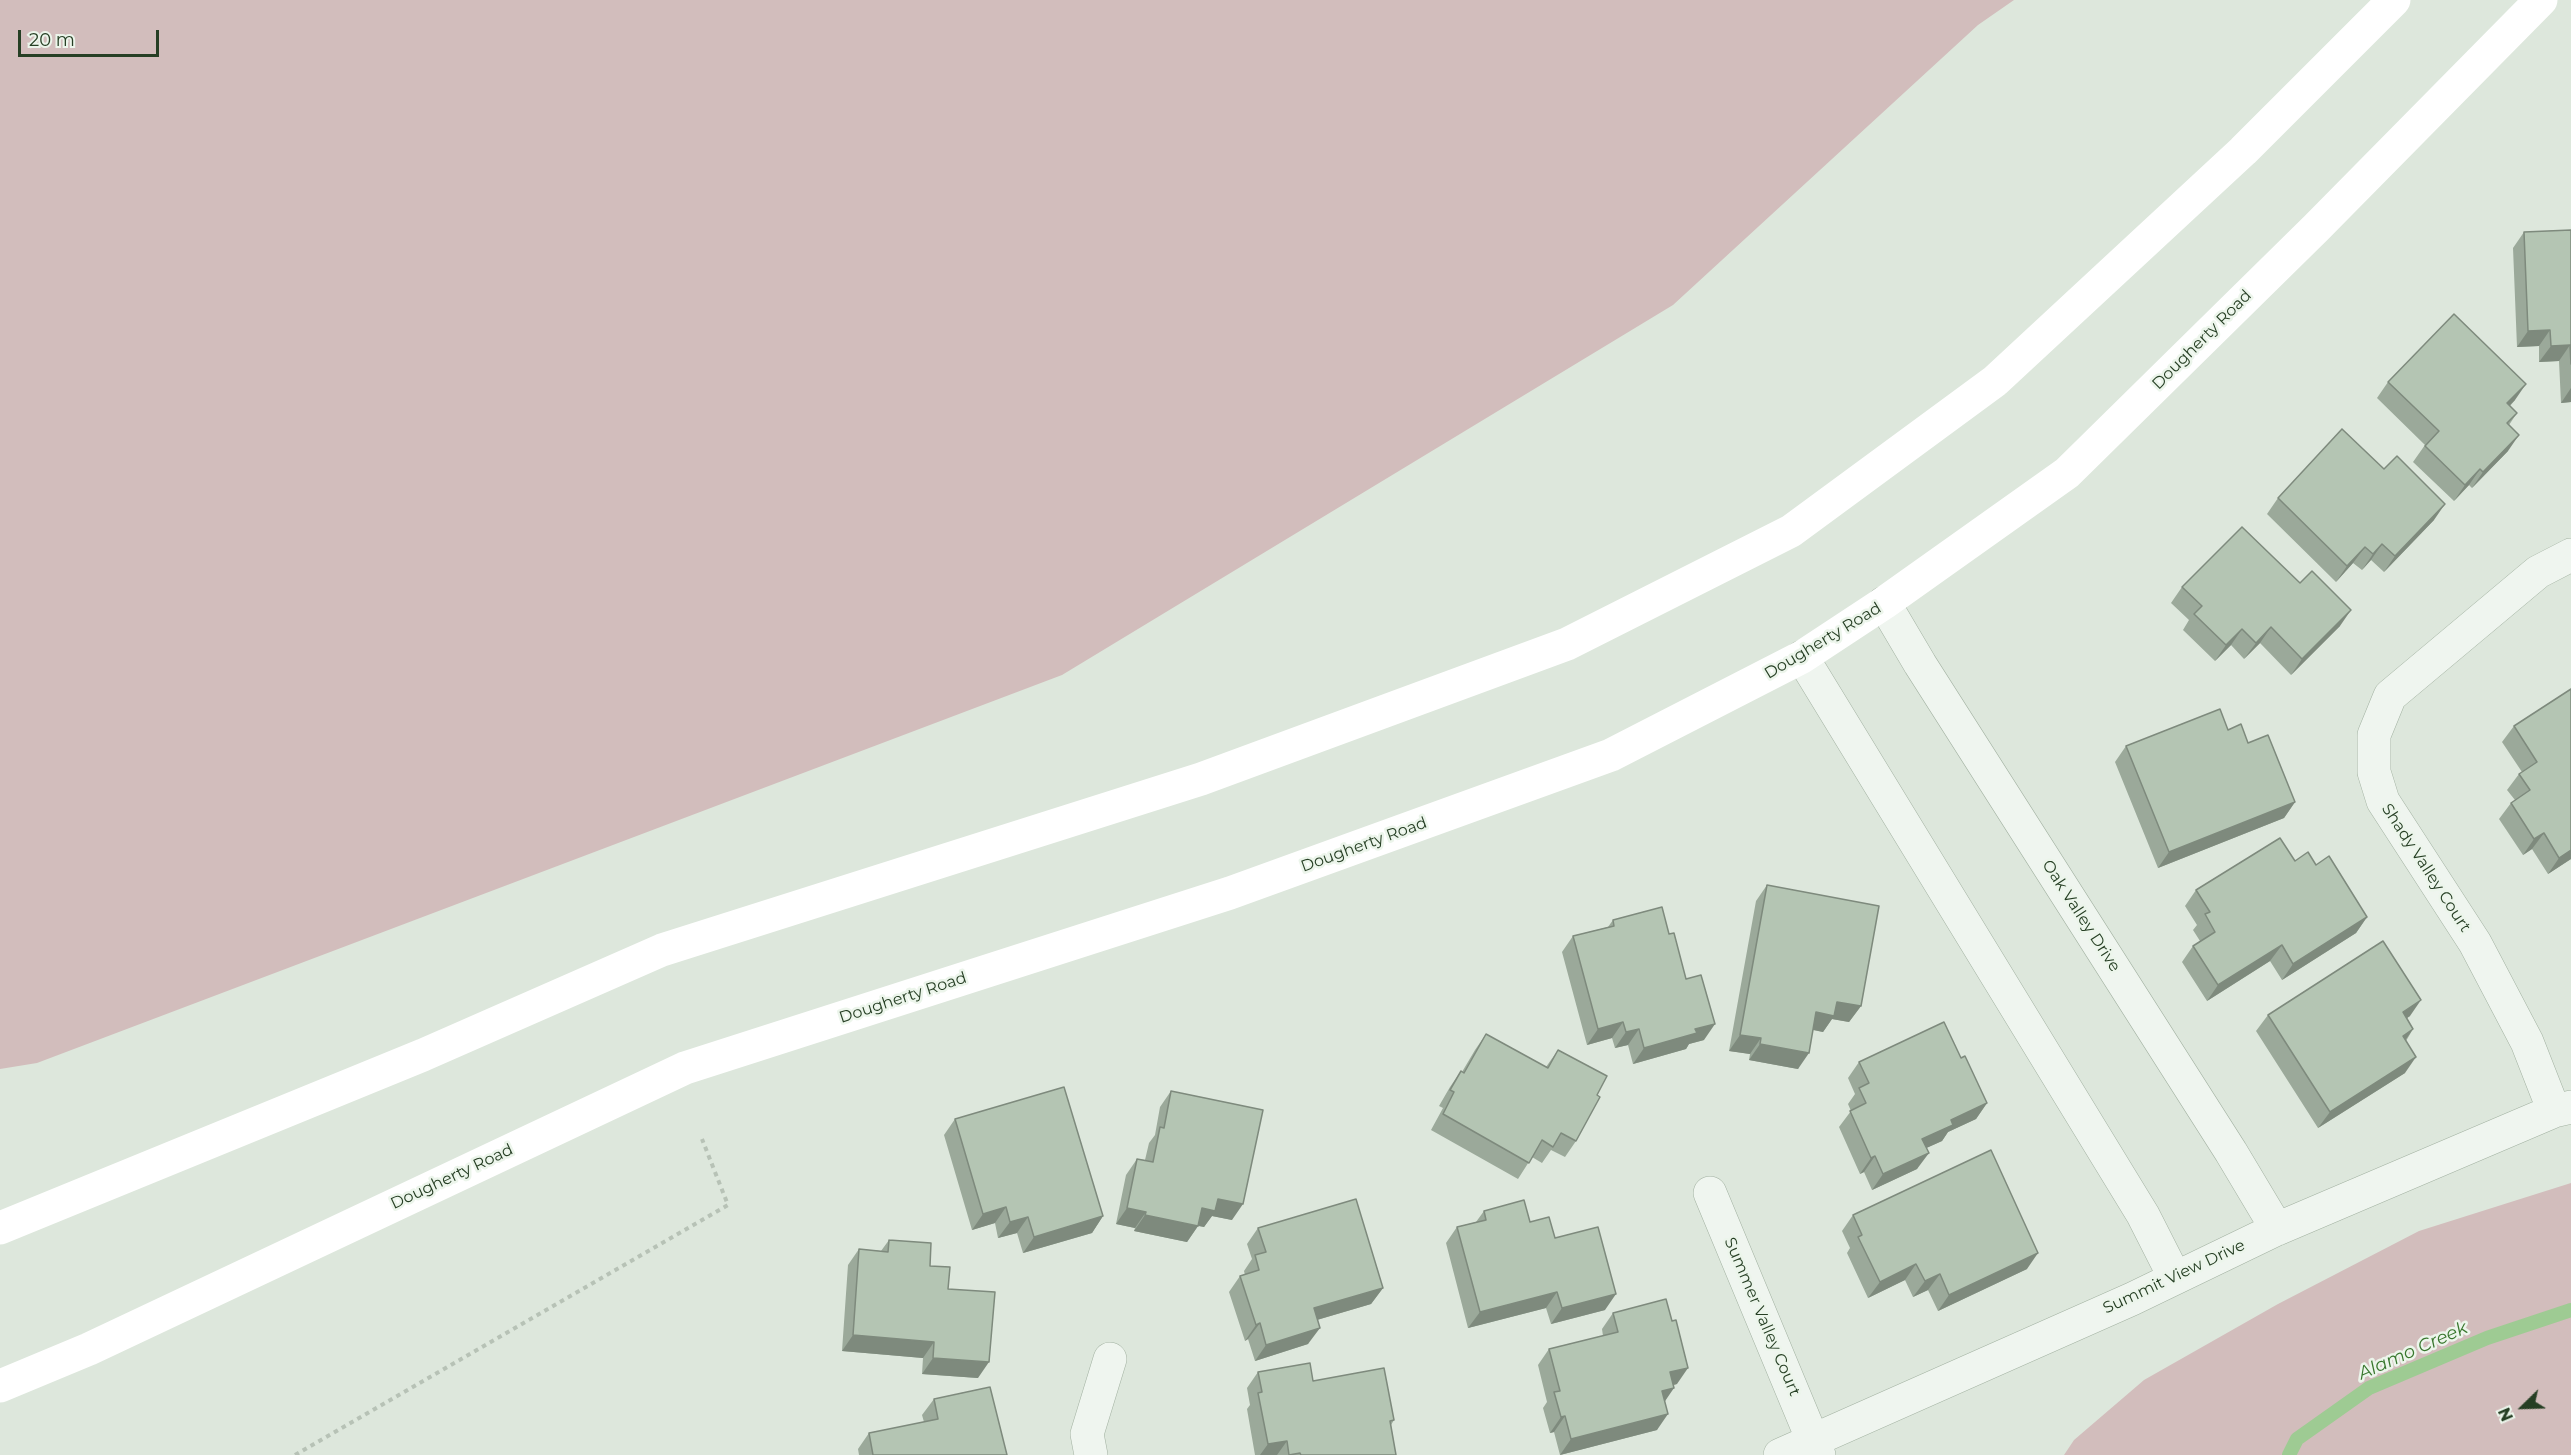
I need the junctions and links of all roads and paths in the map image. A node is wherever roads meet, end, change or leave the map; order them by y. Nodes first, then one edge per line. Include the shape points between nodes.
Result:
1 (2394, 0) edge
2 (2541, 0) edge
3 (2571, 555) edge
4 (1884, 603) junction
5 (1803, 657) junction
6 (2563, 1109) edge
7 (702, 1139) dead end
8 (1710, 1193) dead end
9 (0, 1228) edge
10 (2277, 1229) junction
11 (2174, 1276) junction
12 (1110, 1359) dead end
13 (0, 1386) edge
14 (1816, 1448) edge
15 (295, 1455) edge
16 (1091, 1455) edge
17 (1780, 1455) edge

1 - 9 main road via 2243,152 1995,381 1791,531 1567,644 1201,779 662,950 423,1055
2 - 4 main road, Dougherty Road via 2067,473
3 - 6 street, Shady Valley Court via 2538,572 2390,696 2374,735 2374,772 2383,801 2475,944
4 - 5 main road, Dougherty Road
4 - 10 street, Oak Valley Drive
5 - 11 street via 2143,1215
5 - 13 main road, Dougherty Road via 1611,755 1230,893 686,1068 89,1349
6 - 10 street, Summit View Drive
7 - 15 path via 728,1205
8 - 14 street, Summer Valley Court
10 - 11 street, Summit View Drive
11 - 14 street, Summit View Drive
12 - 16 street via 1087,1434
14 - 17 street, Summit View Drive

